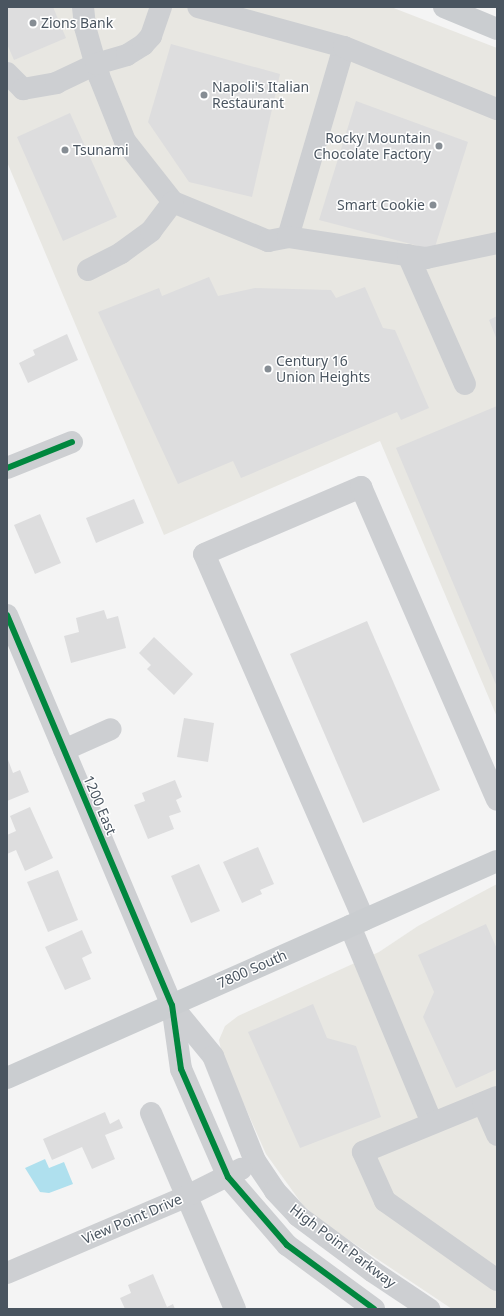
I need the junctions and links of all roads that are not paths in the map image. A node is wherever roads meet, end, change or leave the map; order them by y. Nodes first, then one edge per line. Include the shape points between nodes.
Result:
1 (83, 7) edge
2 (161, 7) edge
3 (198, 7) edge
4 (444, 7) edge
5 (497, 29) edge
6 (344, 47) junction
7 (96, 64) junction
8 (7, 73) edge
9 (497, 109) edge
10 (173, 202) junction
11 (288, 237) junction
12 (497, 243) edge
13 (408, 255) junction
14 (88, 270) dead end
15 (465, 384) dead end
16 (72, 442) dead end
17 (7, 468) edge
18 (7, 614) edge
19 (111, 729) dead end
20 (64, 750) junction
21 (497, 800) edge
22 (497, 861) edge
23 (357, 923) junction
24 (172, 1005) junction
25 (7, 1078) edge
26 (490, 1100) edge
27 (151, 1113) dead end
28 (432, 1123) junction
29 (497, 1135) edge
30 (255, 1161) junction
31 (228, 1177) junction
32 (185, 1197) junction
33 (7, 1273) edge
34 (497, 1280) edge
35 (235, 1309) edge
36 (374, 1309) edge
37 (429, 1309) edge

1 - 7 street via 85,27
2 - 7 street via 151,36 143,45 126,55
3 - 6 street
4 - 5 main road
6 - 9 street
6 - 11 street
7 - 8 street via 56,82 23,89
7 - 10 street via 125,141
10 - 11 street via 268,241
10 - 14 street via 151,231 121,253
11 - 13 street
12 - 13 street via 426,258
13 - 15 street
16 - 17 street
18 - 20 street, 1200 East
19 - 20 street
20 - 24 street, 1200 East
21 - 23 street via 361,487 204,554
22 - 23 main road, 7800 South
23 - 24 main road, 7800 South
23 - 28 street
24 - 25 main road, 7800 South
24 - 30 street, High Point Parkway via 212,1056
24 - 31 street, High Point Parkway via 181,1069
26 - 28 street
26 - 29 street
27 - 32 street
28 - 34 street via 363,1152 385,1201
30 - 31 street, View Point Drive
30 - 37 street, High Point Parkway via 275,1191 298,1216
31 - 32 street, View Point Drive
31 - 36 street, High Point Parkway via 287,1245
32 - 33 street, View Point Drive
32 - 35 street

